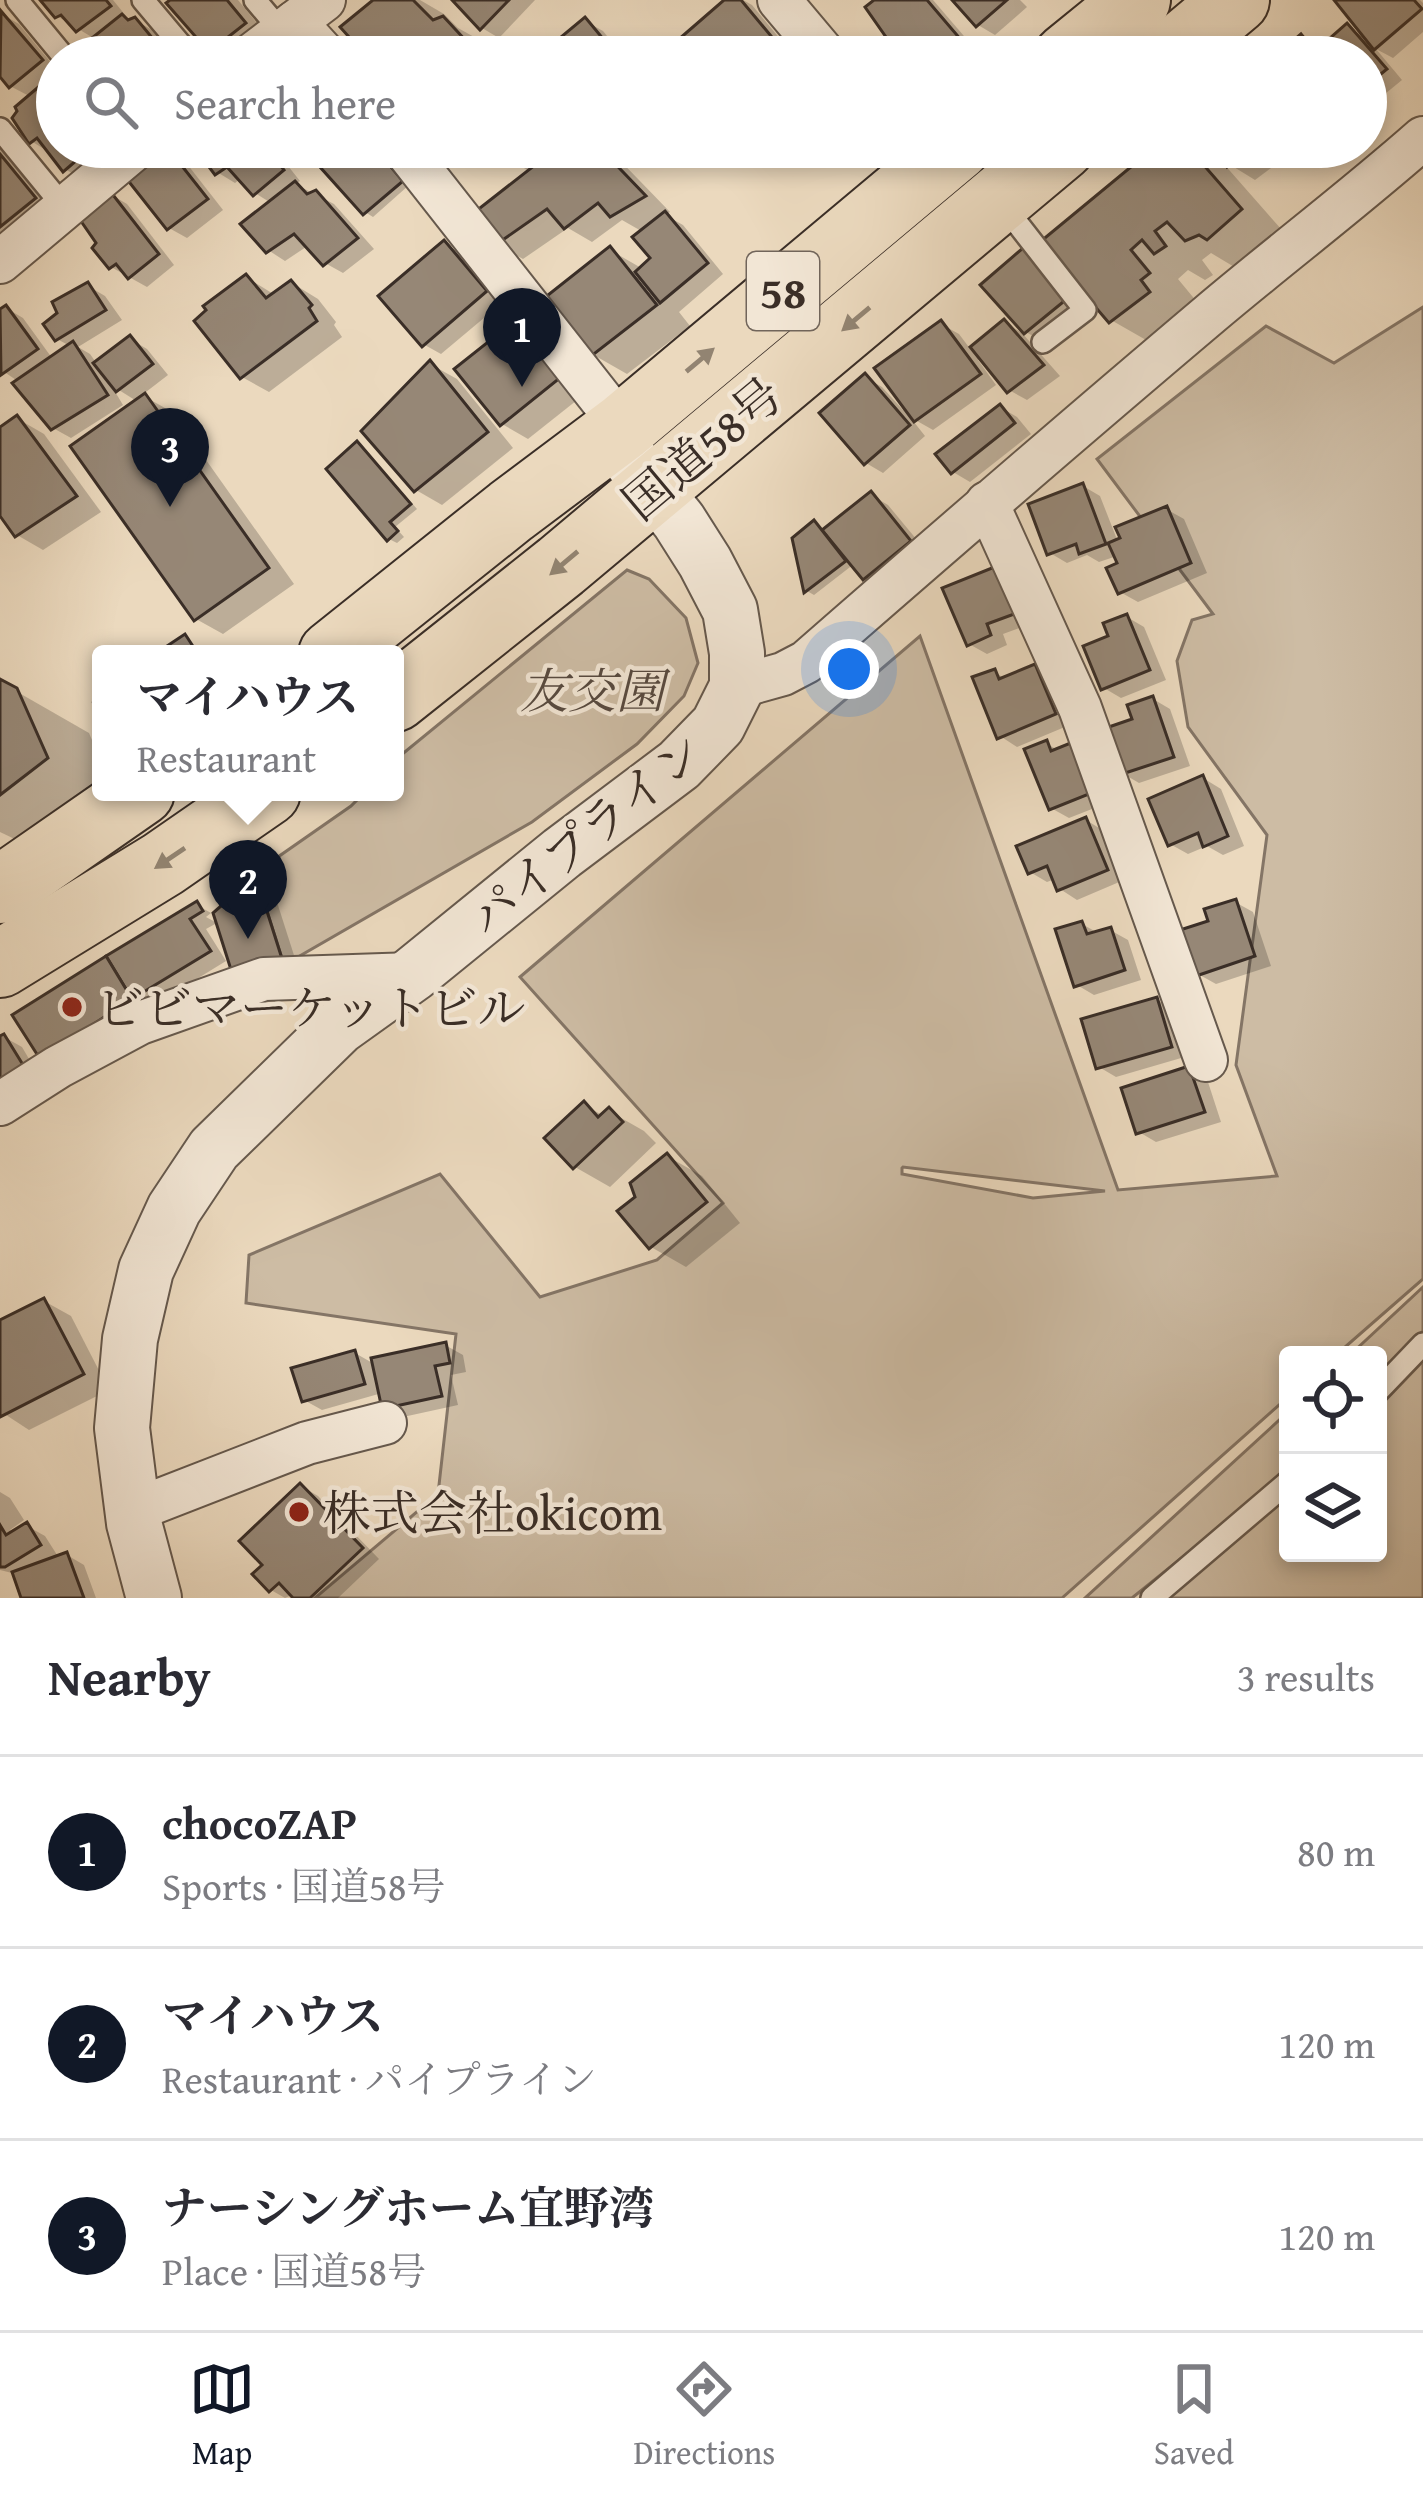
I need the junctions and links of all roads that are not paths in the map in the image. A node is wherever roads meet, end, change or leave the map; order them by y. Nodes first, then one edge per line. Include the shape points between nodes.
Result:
1 (17, 0) edge
2 (142, 0) edge
3 (779, 0) edge
4 (1137, 0) edge
5 (1237, 0) edge
6 (47, 36) edge
7 (173, 36) edge
8 (809, 36) edge
9 (1093, 36) edge
10 (1193, 36) edge
11 (0, 129) edge
12 (1423, 138) edge
13 (111, 168) edge
14 (419, 168) edge
15 (914, 168) edge
16 (1036, 168) edge
17 (998, 200) junction
18 (64, 207) junction
19 (0, 262) edge
20 (1042, 342) dead end
21 (616, 431) junction
22 (653, 488) junction
23 (987, 503) junction
24 (343, 645) edge
25 (737, 687) junction
26 (404, 691) edge
27 (128, 801) edge
28 (254, 801) edge
29 (0, 890) edge
30 (0, 964) edge
31 (412, 974) junction
32 (1206, 1060) dead end
33 (0, 1104) edge
34 (1423, 1344) edge
35 (1387, 1382) edge
36 (385, 1423) dead end
37 (1279, 1490) edge
38 (132, 1511) junction
39 (154, 1598) edge
40 (1152, 1598) edge

1 - 6 lane
2 - 7 lane
3 - 8 street
4 - 9 highway
5 - 10 highway
11 - 18 lane
12 - 23 street, パイプライン
13 - 18 street
14 - 21 street
21 -> 15 highway, 国道58号 / 58
16 - 17 highway, 国道58号 / 58
17 - 20 lane via 1085,310
17 -> 22 highway, 国道58号 / 58
18 - 19 street
21 - 22 street
21 - 24 highway, 国道58号 / 58
22 - 25 street via 730,610
22 -> 26 highway, 国道58号 / 58
23 - 25 street, パイプライン via 806,662
23 - 32 street via 1080,708
25 - 31 street, パイプライン via 718,725 679,765
27 - 29 highway
28 -> 30 highway
31 - 33 street via 264,980 140,1023
31 - 38 street, パイプライン via 339,1027 214,1149 174,1209 146,1270 130,1339 122,1427
34 - 35 lane
36 - 38 street via 307,1443
37 - 40 lane
38 - 39 street, パイプライン

